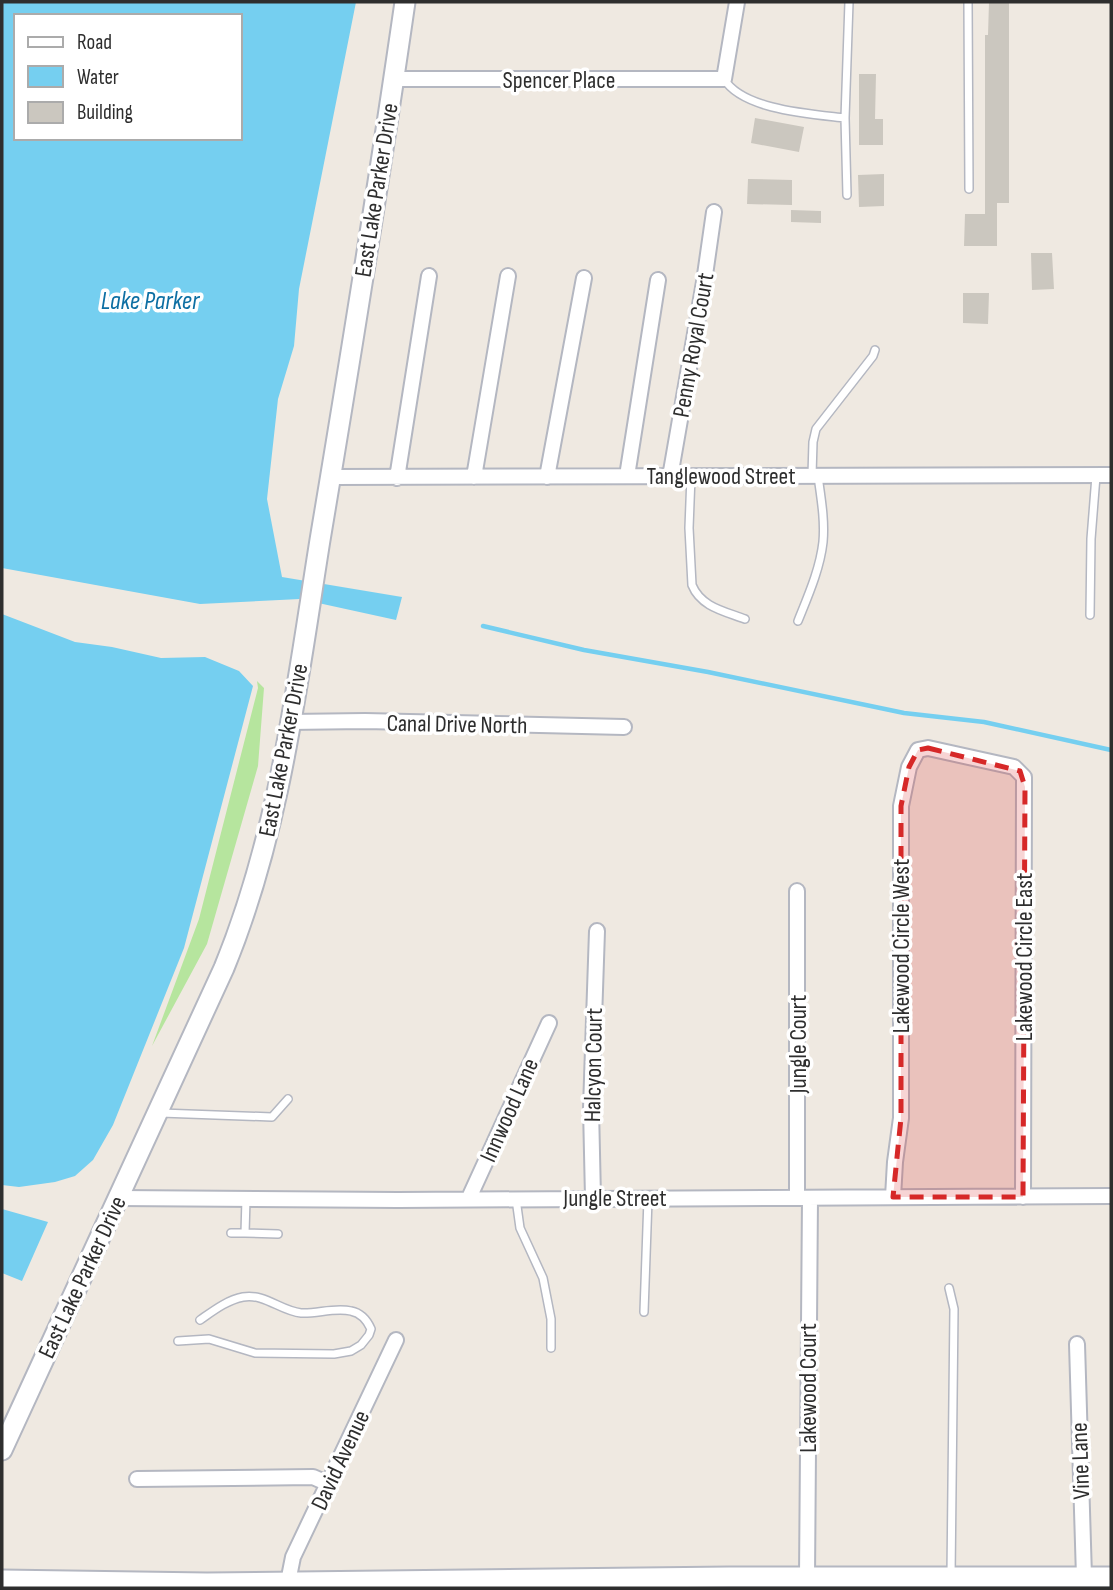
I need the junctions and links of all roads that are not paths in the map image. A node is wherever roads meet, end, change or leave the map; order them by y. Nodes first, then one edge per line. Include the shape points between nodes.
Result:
1 (405, 2) edge
2 (737, 2) edge
3 (849, 2) edge
4 (968, 2) edge
5 (394, 79) junction
6 (724, 79) junction
7 (845, 118) junction
8 (969, 188) dead end
9 (847, 195) dead end
10 (714, 212) dead end
11 (429, 276) dead end
12 (508, 276) dead end
13 (584, 278) dead end
14 (658, 281) dead end
15 (875, 350) dead end
16 (1104, 475) edge
17 (815, 476) junction
18 (331, 477) junction
19 (474, 477) junction
20 (547, 477) junction
21 (627, 477) junction
22 (670, 477) junction
23 (691, 477) junction
24 (397, 478) junction
25 (1090, 615) dead end
26 (745, 619) dead end
27 (798, 621) dead end
28 (289, 722) junction
29 (624, 727) dead end
30 (969, 757) joint
31 (797, 891) dead end
32 (597, 931) dead end
33 (549, 1023) dead end
34 (288, 1099) dead end
35 (157, 1113) junction
36 (1111, 1196) edge
37 (893, 1197) junction
38 (1023, 1197) junction
39 (118, 1198) junction
40 (469, 1198) junction
41 (516, 1198) junction
42 (593, 1198) junction
43 (648, 1198) junction
44 (804, 1198) junction
45 (246, 1199) junction
46 (231, 1233) dead end
47 (245, 1233) junction
48 (278, 1234) dead end
49 (949, 1288) dead end
50 (644, 1312) dead end
51 (200, 1320) dead end
52 (397, 1340) dead end
53 (178, 1341) dead end
54 (1077, 1344) dead end
55 (551, 1348) dead end
56 (2, 1450) edge
57 (137, 1479) dead end
58 (329, 1484) junction
59 (807, 1577) junction
60 (951, 1577) junction
61 (1084, 1577) junction
62 (1111, 1577) edge
63 (2, 1580) edge
64 (288, 1582) junction
65 (729, 1583) edge
66 (155, 1585) edge

1 - 5 street, East Lake Parker Drive
2 - 6 street
3 - 7 lane
4 - 8 lane
5 - 6 street, Spencer Place
5 - 18 street, East Lake Parker Drive
6 - 7 lane via 730,88 754,101
7 - 9 lane
10 - 22 street, Penny Royal Court
11 - 24 street
12 - 19 street
13 - 20 street
14 - 21 street
15 - 17 lane via 816,429
16 - 17 street, Tanglewood Street
16 - 25 lane via 1091,539
17 - 23 street, Tanglewood Street
17 - 27 lane via 823,507 823,543
18 - 24 street, Tanglewood Street
18 - 28 street, East Lake Parker Drive
19 - 20 street, Tanglewood Street
19 - 24 street, Tanglewood Street
20 - 21 street, Tanglewood Street
21 - 22 street, Tanglewood Street
22 - 23 street, Tanglewood Street
23 - 26 lane via 692,585 704,602
28 - 29 street, Canal Drive North
28 - 35 street, East Lake Parker Drive via 272,818 252,894 224,968
30 - 37 street, Lakewood Circle West via 922,748 914,755 903,788 901,1118
30 - 38 street, Lakewood Circle East via 1014,767 1024,777
31 - 44 street, Jungle Court
32 - 42 street, Halcyon Court
33 - 40 street, Innwood Lane
34 - 35 lane via 272,1117
35 - 39 street, East Lake Parker Drive
36 - 38 street, Jungle Street
37 - 38 street, Jungle Street
37 - 44 street, Jungle Street
39 - 45 street, Jungle Street
39 - 56 street, East Lake Parker Drive
40 - 41 street, Jungle Street
40 - 45 street, Jungle Street
41 - 42 street, Jungle Street
41 - 55 lane via 520,1228 543,1278
42 - 43 street, Jungle Street
43 - 44 street, Jungle Street
43 - 50 lane
44 - 59 street, Lakewood Court
45 - 47 lane
46 - 47 lane
47 - 48 lane
49 - 60 lane via 954,1310
51 - 53 lane via 220,1306 254,1296 301,1312 351,1311 361,1315 371,1329 361,1345 334,1353 254,1353 209,1339
52 - 58 street, David Avenue
54 - 61 street, Vine Lane
57 - 58 street via 313,1477
58 - 64 street, David Avenue via 293,1557
59 - 60 street
59 - 65 street
60 - 61 street
61 - 62 street
63 - 66 street
64 - 65 street
64 - 66 street

